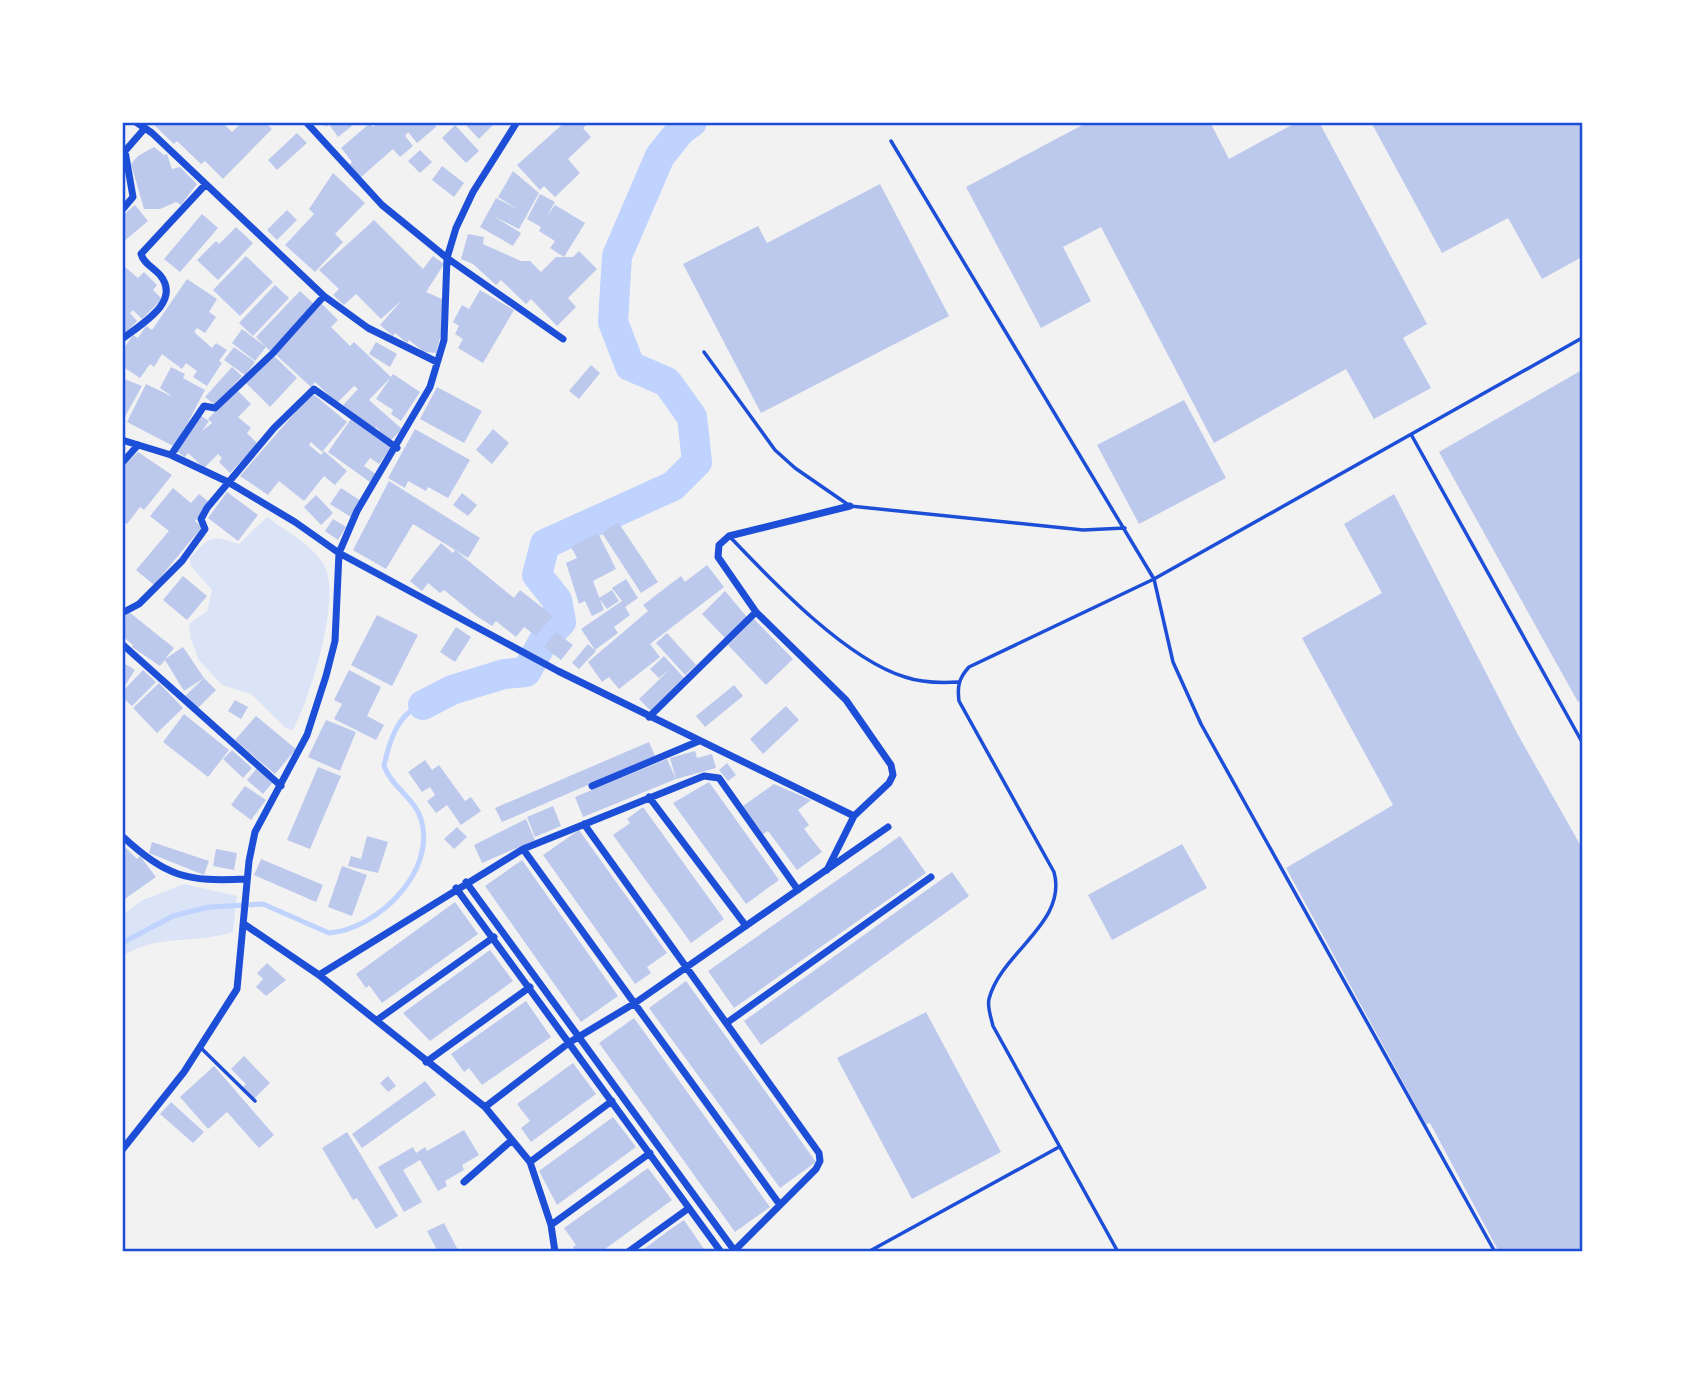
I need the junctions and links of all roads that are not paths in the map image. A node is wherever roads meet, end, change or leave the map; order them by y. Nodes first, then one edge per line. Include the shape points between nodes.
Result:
1 (306, 122) edge
2 (517, 122) edge
3 (140, 125) edge
4 (891, 141) dead end
5 (205, 185) junction
6 (122, 210) edge
7 (447, 258) junction
8 (324, 296) junction
9 (1583, 338) edge
10 (122, 339) edge
11 (562, 339) dead end
12 (704, 352) dead end
13 (437, 362) junction
14 (1412, 436) junction
15 (122, 440) edge
16 (138, 445) junction
17 (397, 447) junction
18 (171, 455) junction
19 (122, 463) edge
20 (228, 482) junction
21 (850, 506) junction
22 (1125, 528) junction
23 (729, 536) junction
24 (338, 553) junction
25 (1154, 579) junction
26 (123, 610) edge
27 (756, 612) junction
28 (122, 645) edge
29 (959, 682) junction
30 (649, 717) junction
31 (699, 741) junction
32 (1583, 742) edge
33 (281, 786) junction
34 (592, 786) dead end
35 (649, 797) junction
36 (854, 816) junction
37 (584, 824) junction
38 (888, 827) dead end
39 (122, 836) edge
40 (523, 849) junction
41 (827, 870) junction
42 (931, 877) dead end
43 (247, 879) junction
44 (466, 882) junction
45 (456, 888) junction
46 (798, 890) junction
47 (244, 924) junction
48 (746, 926) junction
49 (494, 937) junction
50 (507, 939) junction
51 (499, 945) junction
52 (688, 966) junction
53 (319, 975) junction
54 (530, 987) junction
55 (635, 1003) junction
56 (377, 1020) junction
57 (728, 1022) junction
58 (579, 1036) junction
59 (570, 1042) junction
60 (200, 1047) junction
61 (426, 1062) junction
62 (255, 1101) dead end
63 (612, 1101) junction
64 (485, 1107) junction
65 (512, 1140) junction
66 (1059, 1147) junction
67 (122, 1150) edge
68 (650, 1153) junction
69 (530, 1161) junction
70 (464, 1182) dead end
71 (780, 1205) junction
72 (689, 1208) junction
73 (551, 1225) junction
74 (555, 1251) edge
75 (628, 1251) edge
76 (721, 1251) edge
77 (734, 1251) edge
78 (868, 1251) edge
79 (1118, 1251) edge
80 (1495, 1251) edge

1 - 7 street via 382,205
2 - 7 street via 473,192
3 - 5 street
3 - 6 street via 125,151 133,197
4 - 22 lane
5 - 8 street
5 - 10 street via 141,254 162,277 167,294 149,319
7 - 11 street
7 - 13 street via 447,316
8 - 13 street via 368,328
8 - 18 street via 274,353 215,408 204,406
9 - 14 lane
12 - 21 lane via 775,450
13 - 17 street via 430,387
14 - 25 lane
14 - 32 lane
15 - 16 street
16 - 18 street
16 - 19 street
17 - 20 street via 314,389
17 - 24 street via 357,511
18 - 20 street
20 - 24 street
20 - 26 street via 207,508 201,519 205,529 182,561 139,604
21 - 22 lane via 1083,530
21 - 23 street
22 - 25 lane
23 - 27 street via 719,545 718,557
23 - 29 lane via 845,644 904,677
24 - 30 street
24 - 33 street via 335,641 307,735
25 - 29 lane via 969,667
25 - 80 lane via 1173,662 1201,724
27 - 30 street
27 - 36 street via 846,700 891,765 889,783
28 - 33 street
29 - 66 lane via 959,701 1054,872 1058,887 1057,898 996,981 988,1002 993,1026
30 - 31 street
31 - 34 street
31 - 36 street
33 - 43 street via 255,832
35 - 37 street
35 - 46 street via 704,776 719,778
35 - 48 street
36 - 41 street
37 - 40 street
37 - 52 street
38 - 41 street
39 - 43 street via 171,873 206,881
40 - 44 street
40 - 55 street
41 - 46 street
42 - 57 street
43 - 47 street
44 - 45 street
44 - 50 street
45 - 49 street
45 - 53 street
46 - 48 street
47 - 53 street
47 - 60 street via 237,989
48 - 52 street
49 - 51 street
49 - 56 street
50 - 51 street
50 - 58 street
51 - 54 street
52 - 55 street
52 - 57 street
53 - 56 street
54 - 59 street
54 - 61 street
55 - 58 street
55 - 71 street
56 - 61 street
57 - 71 street via 821,1158
58 - 59 street
58 - 77 street
59 - 63 street
59 - 64 street
60 - 62 lane
60 - 67 street
61 - 64 street
63 - 68 street
63 - 69 street
64 - 65 street
65 - 69 street
65 - 70 street
66 - 78 lane
66 - 79 lane
68 - 72 street
68 - 73 street
69 - 73 street
71 - 77 street
72 - 75 street
72 - 76 street
73 - 74 street

